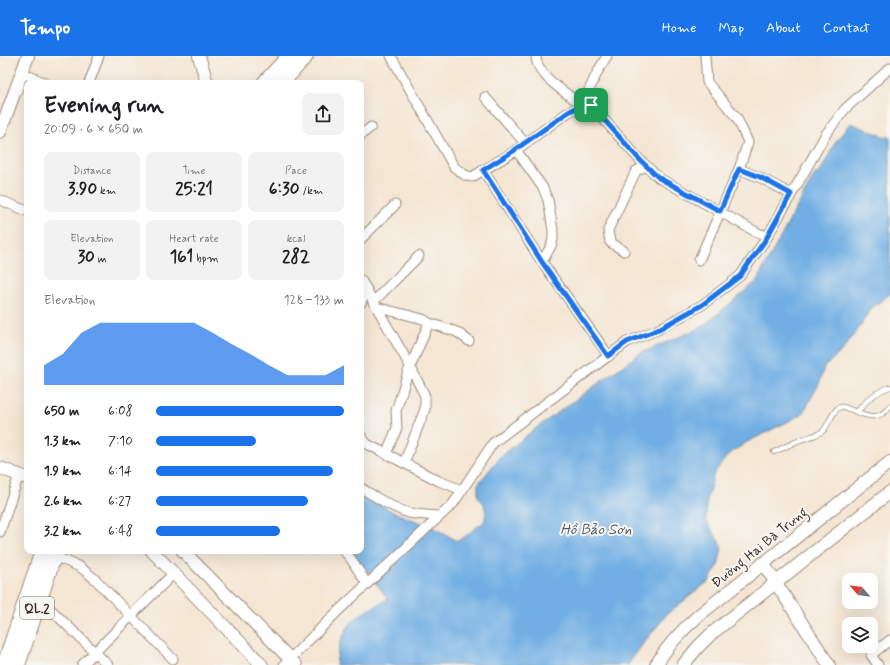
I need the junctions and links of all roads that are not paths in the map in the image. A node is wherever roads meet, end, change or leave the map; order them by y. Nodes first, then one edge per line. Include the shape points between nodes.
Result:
1 (28, 56) edge
2 (99, 56) edge
3 (199, 56) edge
4 (289, 56) edge
5 (306, 56) edge
6 (391, 56) edge
7 (536, 56) edge
8 (607, 56) edge
9 (705, 56) edge
10 (890, 68) edge
11 (22, 73) junction
12 (39, 80) edge
13 (90, 80) edge
14 (206, 80) edge
15 (267, 80) edge
16 (285, 80) edge
17 (485, 97) dead end
18 (582, 104) junction
19 (371, 127) dead end
20 (0, 132) edge
21 (364, 132) edge
22 (525, 143) junction
23 (516, 150) junction
24 (646, 166) junction
25 (739, 169) junction
26 (483, 170) junction
27 (791, 194) junction
28 (0, 200) edge
29 (395, 205) dead end
30 (24, 210) edge
31 (720, 211) junction
32 (364, 236) edge
33 (767, 236) junction
34 (624, 251) dead end
35 (419, 256) dead end
36 (699, 260) dead end
37 (542, 262) junction
38 (364, 286) edge
39 (375, 304) junction
40 (428, 323) junction
41 (470, 341) dead end
42 (608, 356) junction
43 (410, 366) junction
44 (890, 387) edge
45 (890, 406) edge
46 (857, 412) junction
47 (364, 440) edge
48 (774, 452) dead end
49 (386, 454) junction
50 (890, 462) edge
51 (404, 463) junction
52 (0, 468) edge
53 (23, 476) edge
54 (364, 490) edge
55 (462, 490) junction
56 (890, 492) edge
57 (438, 518) junction
58 (1, 526) edge
59 (51, 554) edge
60 (51, 554) edge
61 (53, 554) edge
62 (155, 554) edge
63 (186, 554) edge
64 (347, 554) edge
65 (763, 563) junction
66 (173, 574) junction
67 (369, 583) junction
68 (777, 583) junction
69 (40, 599) junction
70 (130, 617) junction
71 (890, 640) edge
72 (5, 647) edge
73 (95, 652) junction
74 (173, 659) dead end
75 (290, 663) edge
76 (4, 665) edge
77 (18, 665) edge
78 (82, 665) edge
79 (108, 665) edge
80 (262, 665) edge
81 (656, 665) edge
82 (682, 665) edge
83 (829, 665) edge
84 (878, 665) edge

1 - 11 main road
2 - 13 street
3 - 14 main road
4 - 15 main road
5 - 16 main road
6 - 26 street via 454,167 472,177
7 - 18 street via 538,68
8 - 18 street
9 - 25 street via 707,82 737,118 748,142
10 - 27 street via 845,109 826,134
11 - 12 street
11 - 20 main road
17 - 22 street
18 - 22 street
18 - 24 street via 591,105
19 - 21 street
22 - 23 street
23 - 26 street
23 - 37 street via 543,188 548,200 554,239
24 - 31 street via 659,178
24 - 34 street via 636,171 608,230 610,242
25 - 27 street
25 - 31 street
26 - 37 street
27 - 33 street
28 - 30 street
29 - 32 street
31 - 33 street
31 - 36 street
33 - 42 street via 740,276 702,305 657,330 627,342
35 - 39 street
37 - 42 street
38 - 39 street
39 - 40 street via 423,319
39 - 43 street
40 - 41 street via 457,332
40 - 43 street
42 - 55 street via 493,442
43 - 49 street via 396,411 397,428
43 - 51 street via 425,396 425,409
44 - 46 lane via 874,394
45 - 46 lane via 884,414 876,417
46 - 48 lane via 839,407 820,433
47 - 49 street
49 - 51 street
50 - 65 main road, Đường Hai Bà Trưng
51 - 55 street
52 - 53 main road
53 - 58 street
54 - 57 street via 403,511
55 - 57 street via 453,504
56 - 68 main road
57 - 67 street
59 - 69 main road, QL.2
60 - 72 main road, QL.2
61 - 70 street via 80,567 95,579
62 - 66 main road
63 - 75 main road
64 - 67 street
65 - 68 main road
65 - 81 main road, Đường Hai Bà Trưng via 683,630
66 - 70 street
66 - 80 main road
67 - 75 street via 337,612
68 - 82 main road via 711,634
68 - 83 main road
69 - 73 street
69 - 77 main road, QL.2
70 - 73 street
70 - 74 street
71 - 84 street via 871,655
72 - 76 main road, QL.2
73 - 78 street
73 - 79 street

